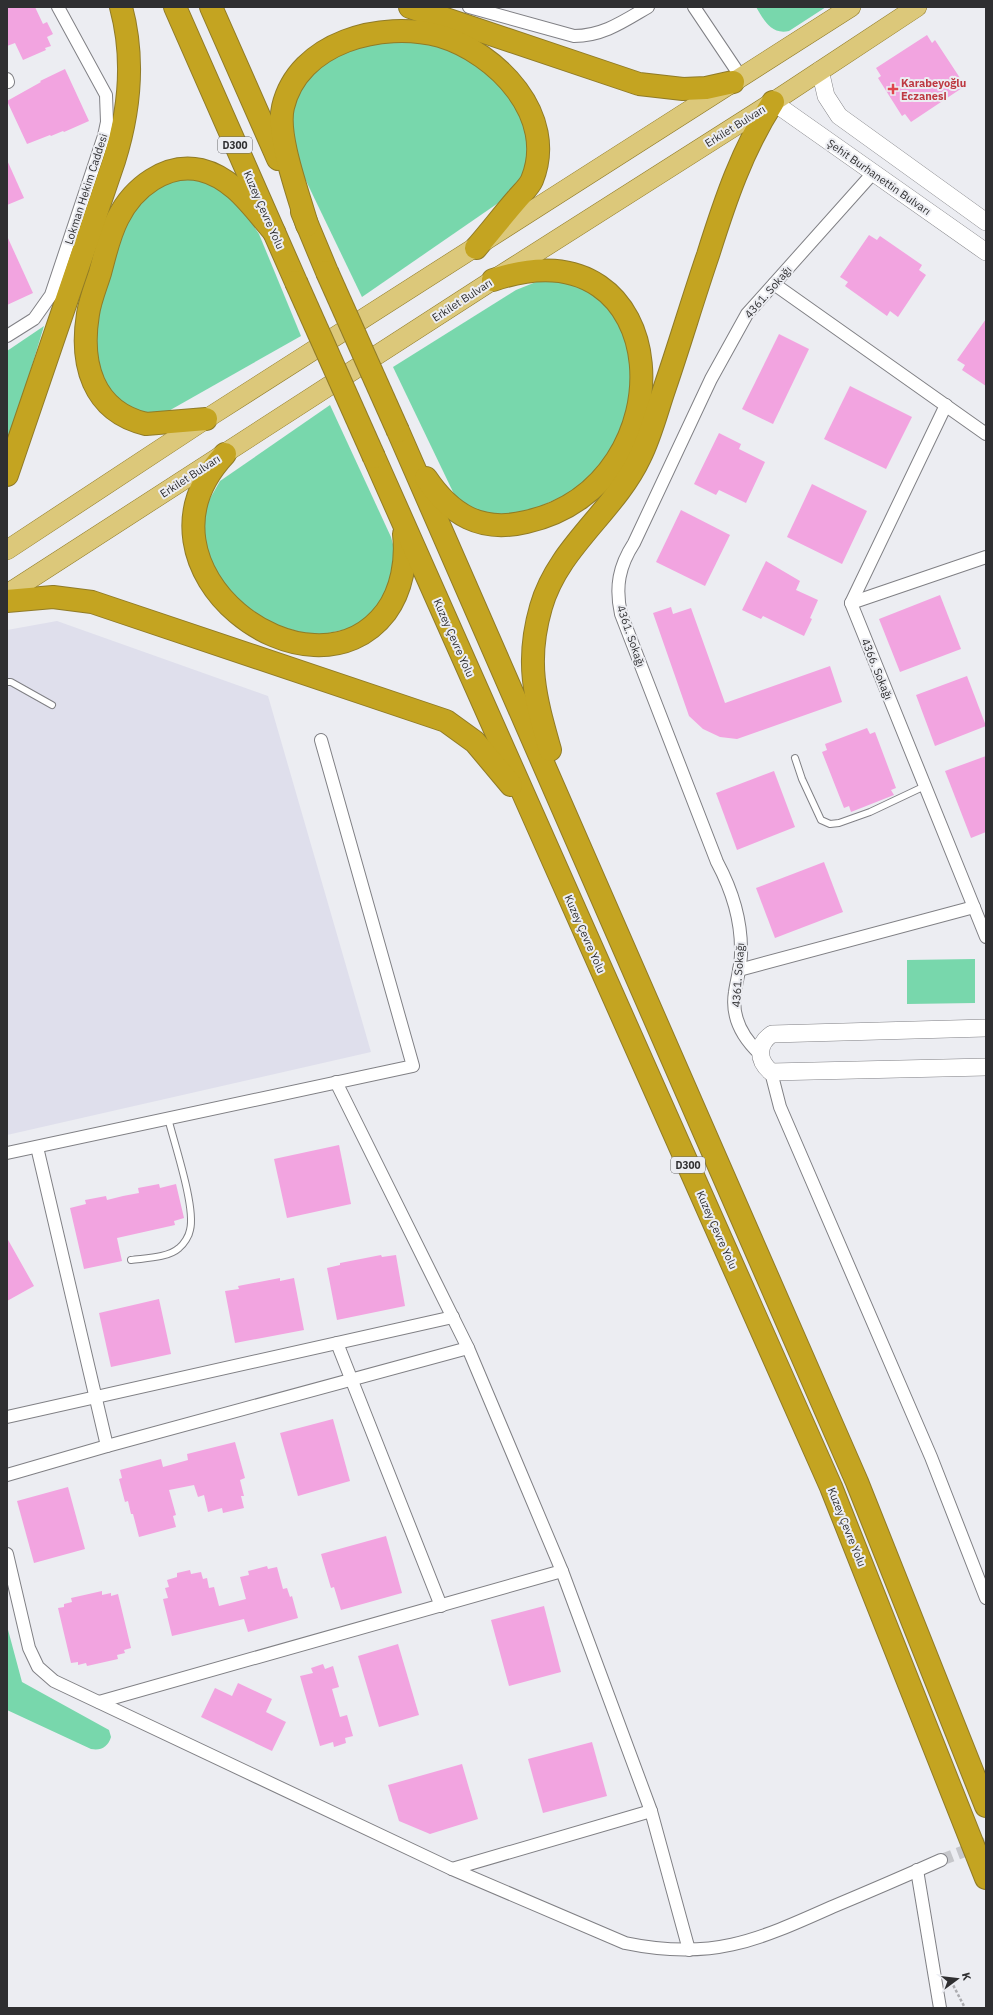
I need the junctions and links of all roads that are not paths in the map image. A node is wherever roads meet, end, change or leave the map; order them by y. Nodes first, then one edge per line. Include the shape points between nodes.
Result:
1 (58, 7) edge
2 (121, 7) edge
3 (174, 7) edge
4 (211, 7) edge
5 (410, 7) edge
6 (469, 7) edge
7 (648, 7) edge
8 (694, 7) edge
9 (851, 7) edge
10 (917, 7) edge
11 (820, 70) junction
12 (737, 80) junction
13 (773, 102) junction
14 (874, 173) junction
15 (986, 222) edge
16 (307, 225) junction
17 (274, 232) junction
18 (476, 248) junction
19 (986, 252) edge
20 (493, 280) junction
21 (774, 284) junction
22 (7, 336) edge
23 (946, 405) junction
24 (206, 419) junction
25 (398, 431) junction
26 (986, 434) edge
27 (225, 454) junction
28 (7, 474) edge
29 (399, 513) junction
30 (7, 550) edge
31 (986, 557) edge
32 (7, 594) edge
33 (7, 601) edge
34 (851, 603) junction
35 (7, 682) edge
36 (52, 705) dead end
37 (321, 740) dead end
38 (795, 758) dead end
39 (925, 786) junction
40 (527, 803) junction
41 (575, 835) junction
42 (974, 907) junction
43 (986, 938) edge
44 (740, 970) junction
45 (986, 1028) edge
46 (760, 1054) junction
47 (986, 1067) edge
48 (771, 1072) junction
49 (336, 1082) junction
50 (168, 1118) junction
51 (37, 1147) junction
52 (7, 1153) edge
53 (132, 1260) dead end
54 (452, 1317) junction
55 (337, 1343) junction
56 (468, 1348) junction
57 (351, 1379) junction
58 (96, 1397) junction
59 (7, 1417) edge
60 (108, 1446) junction
61 (7, 1475) edge
62 (7, 1554) edge
63 (562, 1571) junction
64 (986, 1598) edge
65 (441, 1606) junction
66 (99, 1702) junction
67 (986, 1806) edge
68 (650, 1811) junction
69 (941, 1860) tunnel mouth
70 (452, 1869) junction
71 (917, 1870) junction
72 (986, 1878) edge
73 (689, 1950) junction
74 (940, 2008) edge

1 - 22 street, Lokman Hekim Caddesi via 106,95 107,122 51,295 34,319
2 - 28 highway via 129,63 124,127
3 - 17 highway, Kuzey Çevre Yolu / D300
4 - 16 highway, D300
5 - 12 highway via 639,84 683,89 706,88
6 - 7 street via 574,36 604,31
8 - 12 street
9 - 12 main road
10 - 11 main road, Erkilet Bulvarı
11 - 13 main road, Erkilet Bulvarı
11 - 15 street via 826,96 839,116
12 - 18 main road
13 - 14 street, Şehit Burhanettin Bulvarı
13 - 20 main road, Erkilet Bulvarı
13 - 41 highway via 755,130 731,185 640,457 621,488 563,560 540,608 533,644 534,693
14 - 19 street, Şehit Burhanettin Bulvarı
14 - 21 street, 4361. Sokağı
16 - 18 highway via 281,127 283,108 292,85 306,66 338,44 380,32 425,33 463,46 496,67 522,97 533,122 537,147 536,165 531,182
16 - 25 highway, D300, bridge
17 - 24 highway via 235,187 212,174 190,169 164,174 142,187 124,207 112,232 88,313 87,358 96,388 109,405 137,422 146,424
17 - 29 highway, Kuzey Çevre Yolu / D300, bridge
18 - 24 main road
20 - 25 highway via 537,270 577,274 597,283 621,306 634,336 641,380 637,414 619,458 593,489 564,510 522,523 492,525 466,518 446,503 419,468
20 - 27 main road, Erkilet Bulvarı
21 - 23 street
21 - 44 street, 4361. Sokağı via 747,314 711,379 622,564 618,589 621,614 714,855 733,896 741,932
23 - 26 street
23 - 34 street
24 - 30 main road
25 - 41 highway, D300
27 - 29 highway via 210,472 199,494 193,530 196,553 210,580 234,609 260,629 284,640 306,645 339,642 363,633 382,617 396,595 404,568 404,540
27 - 32 main road, Erkilet Bulvarı
29 - 40 highway, Kuzey Çevre Yolu / D300
31 - 34 street
33 - 40 highway via 54,597 92,602 446,721 475,742
34 - 39 street, 4366. Sokağı
35 - 36 lane
37 - 49 street via 413,1066
38 - 39 lane via 818,816 830,824 870,812
39 - 42 street, 4366. Sokağı
40 - 72 highway, Kuzey Çevre Yolu / D300 via 831,1487
41 - 67 highway, D300 via 857,1482
42 - 43 street, 4366. Sokağı
42 - 44 street
44 - 46 street, 4361. Sokağı via 735,992 736,1015 744,1037
45 - 46 street via 772,1034 763,1042
46 - 48 street via 765,1067
47 - 48 street
48 - 64 street via 780,1107 931,1457
49 - 50 street
49 - 54 street
50 - 51 street
50 - 53 lane via 186,1184 191,1212 190,1232 178,1249 158,1256
51 - 52 street
51 - 58 street
54 - 55 street
54 - 56 street
55 - 57 street
55 - 58 street
56 - 57 street
56 - 63 street
57 - 60 street
57 - 65 street
58 - 59 street
58 - 60 street
60 - 61 street
62 - 66 street via 29,1648 38,1667 54,1681
63 - 65 street
63 - 68 street
65 - 66 street
66 - 70 street
68 - 70 street
68 - 73 street
69 - 71 street
70 - 73 street via 625,1944
71 - 73 street via 761,1938 728,1946
71 - 74 street

